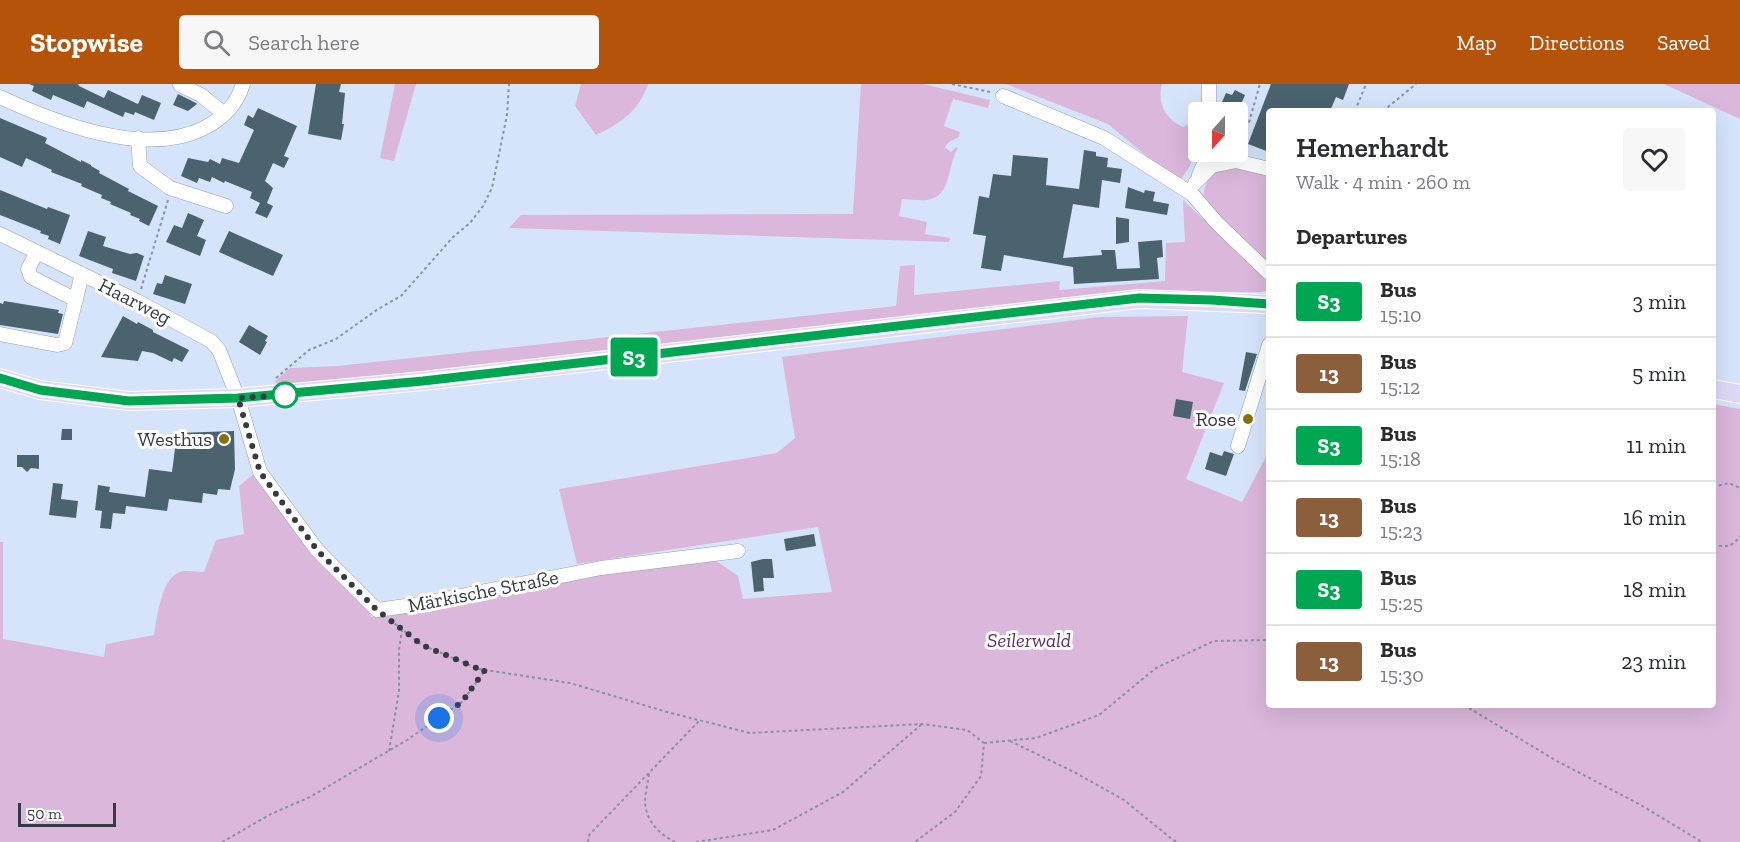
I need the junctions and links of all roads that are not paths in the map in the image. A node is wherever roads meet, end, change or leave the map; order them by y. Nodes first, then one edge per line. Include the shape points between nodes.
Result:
1 (243, 84) edge
2 (180, 85) edge
3 (1209, 85) edge
4 (1003, 96) road end
5 (0, 97) edge
6 (1209, 102) edge
7 (224, 114) junction
8 (138, 138) junction
9 (1205, 162) edge
10 (1266, 168) edge
11 (1194, 189) junction
12 (226, 206) dead end
13 (0, 234) edge
14 (37, 252) junction
15 (1266, 270) edge
16 (82, 274) junction
17 (76, 300) junction
18 (1266, 304) edge
19 (0, 333) edge
20 (1266, 355) edge
21 (0, 378) edge
22 (1716, 390) edge
23 (1740, 394) edge
24 (238, 398) junction
25 (1238, 446) dead end
26 (738, 551) dead end

1 - 7 street
2 - 7 street
3 - 6 street
4 - 11 street via 1104,138
5 - 8 street via 57,121
7 - 8 street via 193,134 173,139
8 - 12 street via 140,166 170,188
9 - 11 street
10 - 11 street via 1236,161 1212,166
11 - 15 street via 1217,223
13 - 14 street, Haarweg
14 - 16 street, Haarweg
14 - 17 street via 28,269 31,278
16 - 17 street
16 - 24 street, Haarweg via 211,340 219,350
17 - 19 street via 67,339 62,344
18 - 24 main road via 1139,298 423,381
20 - 25 street
21 - 24 main road via 40,390 129,401
22 - 23 main road
24 - 26 street, Märkische Straße via 260,472 317,550 377,610 601,568

